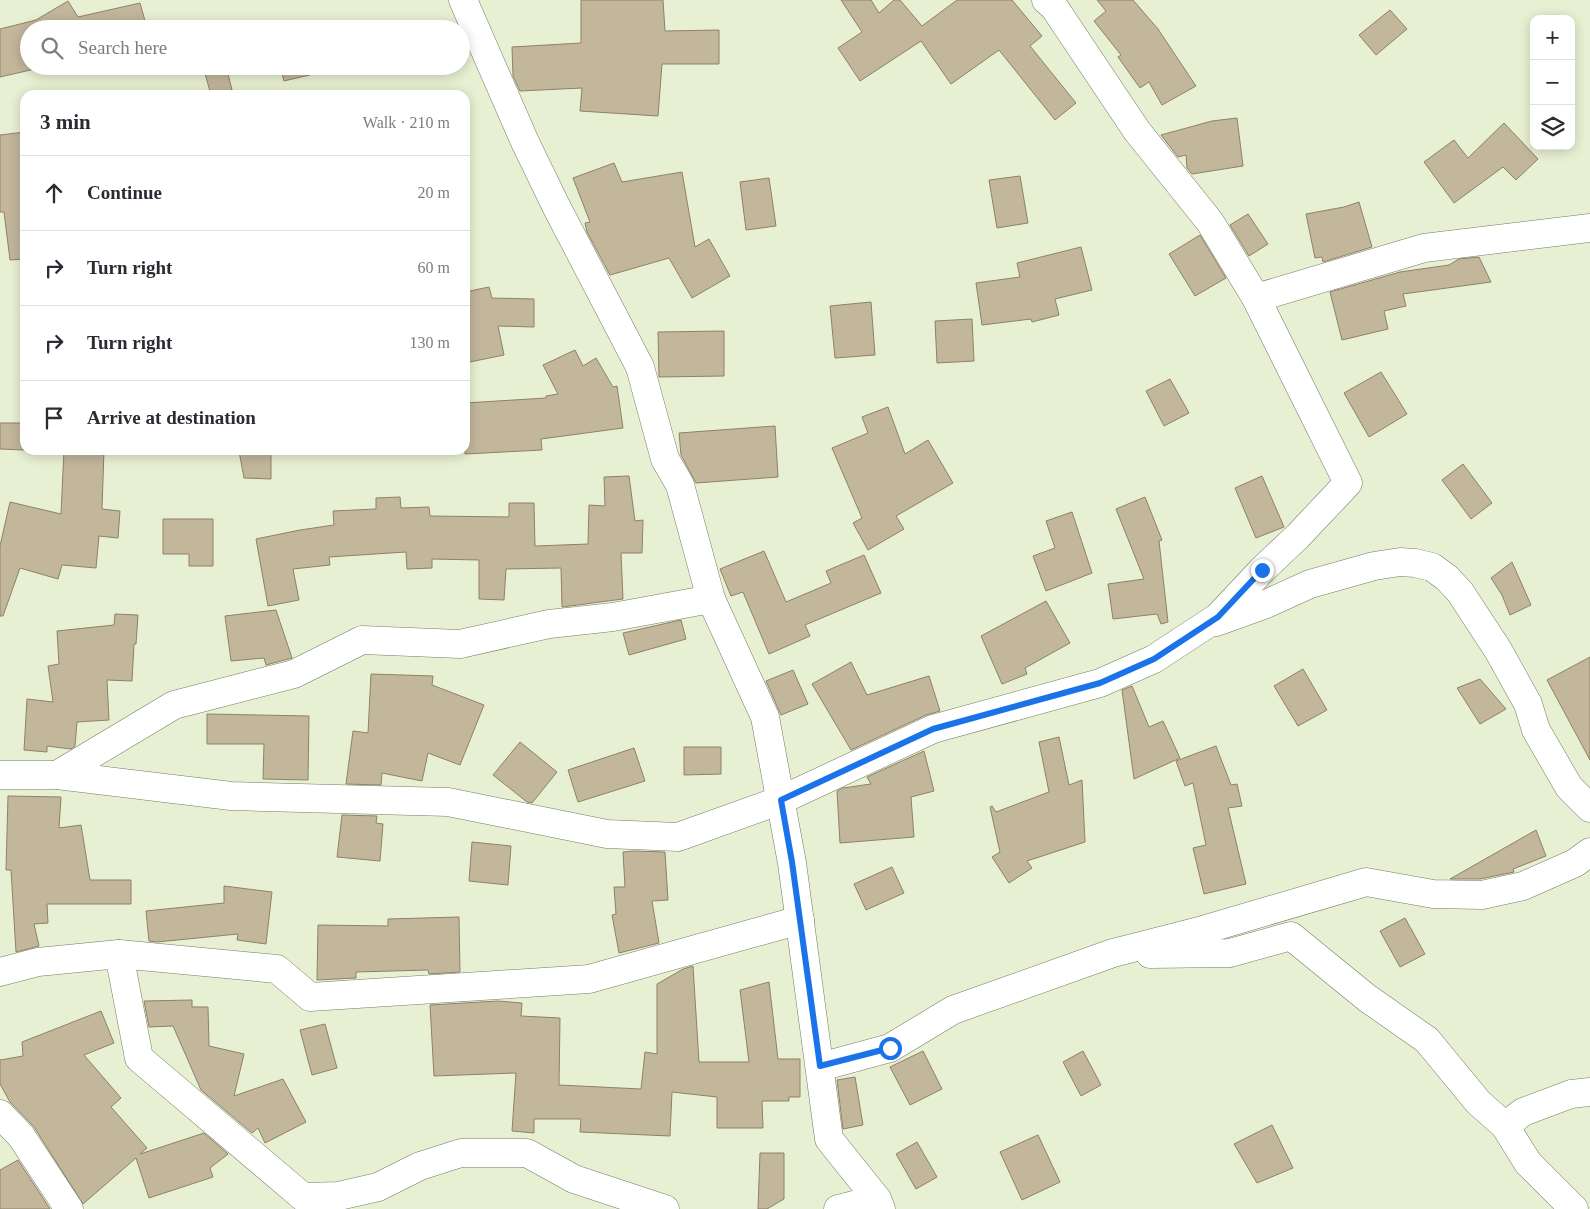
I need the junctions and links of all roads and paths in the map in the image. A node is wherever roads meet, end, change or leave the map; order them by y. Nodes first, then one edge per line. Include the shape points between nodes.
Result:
1 (463, 0) edge
2 (1046, 0) edge
3 (1590, 228) edge
4 (1256, 298) junction
5 (711, 599) junction
6 (1205, 626) junction
7 (0, 775) edge
8 (57, 775) junction
9 (781, 800) junction
10 (1590, 808) edge
11 (1590, 852) edge
12 (800, 920) junction
13 (1113, 952) junction
14 (119, 954) junction
15 (0, 972) edge
16 (820, 1066) junction
17 (1590, 1092) edge
18 (0, 1114) edge
19 (1505, 1126) junction
20 (879, 1204) edge
21 (1570, 1204) edge
22 (69, 1209) edge
23 (665, 1209) edge
24 (838, 1209) edge

1 - 5 street via 525,142 640,367 665,459 680,485
2 - 4 street via 1054,7 1137,131 1210,222
3 - 4 street via 1424,248
4 - 6 street via 1348,483 1218,617
5 - 8 street via 613,618 549,624 460,644 362,640 294,674 174,705
5 - 9 street via 765,717
6 - 9 street via 1154,659 1100,683 933,729
6 - 10 street via 1252,610 1310,584 1374,566 1400,562 1432,567 1460,592 1498,650 1528,704 1536,730 1569,787
7 - 8 street
8 - 9 street via 231,796 448,802 607,834 678,837
9 - 12 street
11 - 13 street via 1575,864 1523,886 1482,895 1432,894 1366,882 1204,930
12 - 14 street via 589,979 310,997 277,968
12 - 16 street
13 - 16 street via 953,1010 890,1048
13 - 19 street via 1230,953 1291,936 1367,998 1427,1040 1478,1102
14 - 15 street via 38,962
14 - 23 street via 139,1058 303,1197 339,1196 378,1187 420,1166 461,1153 528,1153 574,1179
16 - 20 street via 829,1139
17 - 19 street via 1571,1094 1523,1112
18 - 22 street via 20,1136
19 - 21 street via 1528,1163
20 - 24 street

